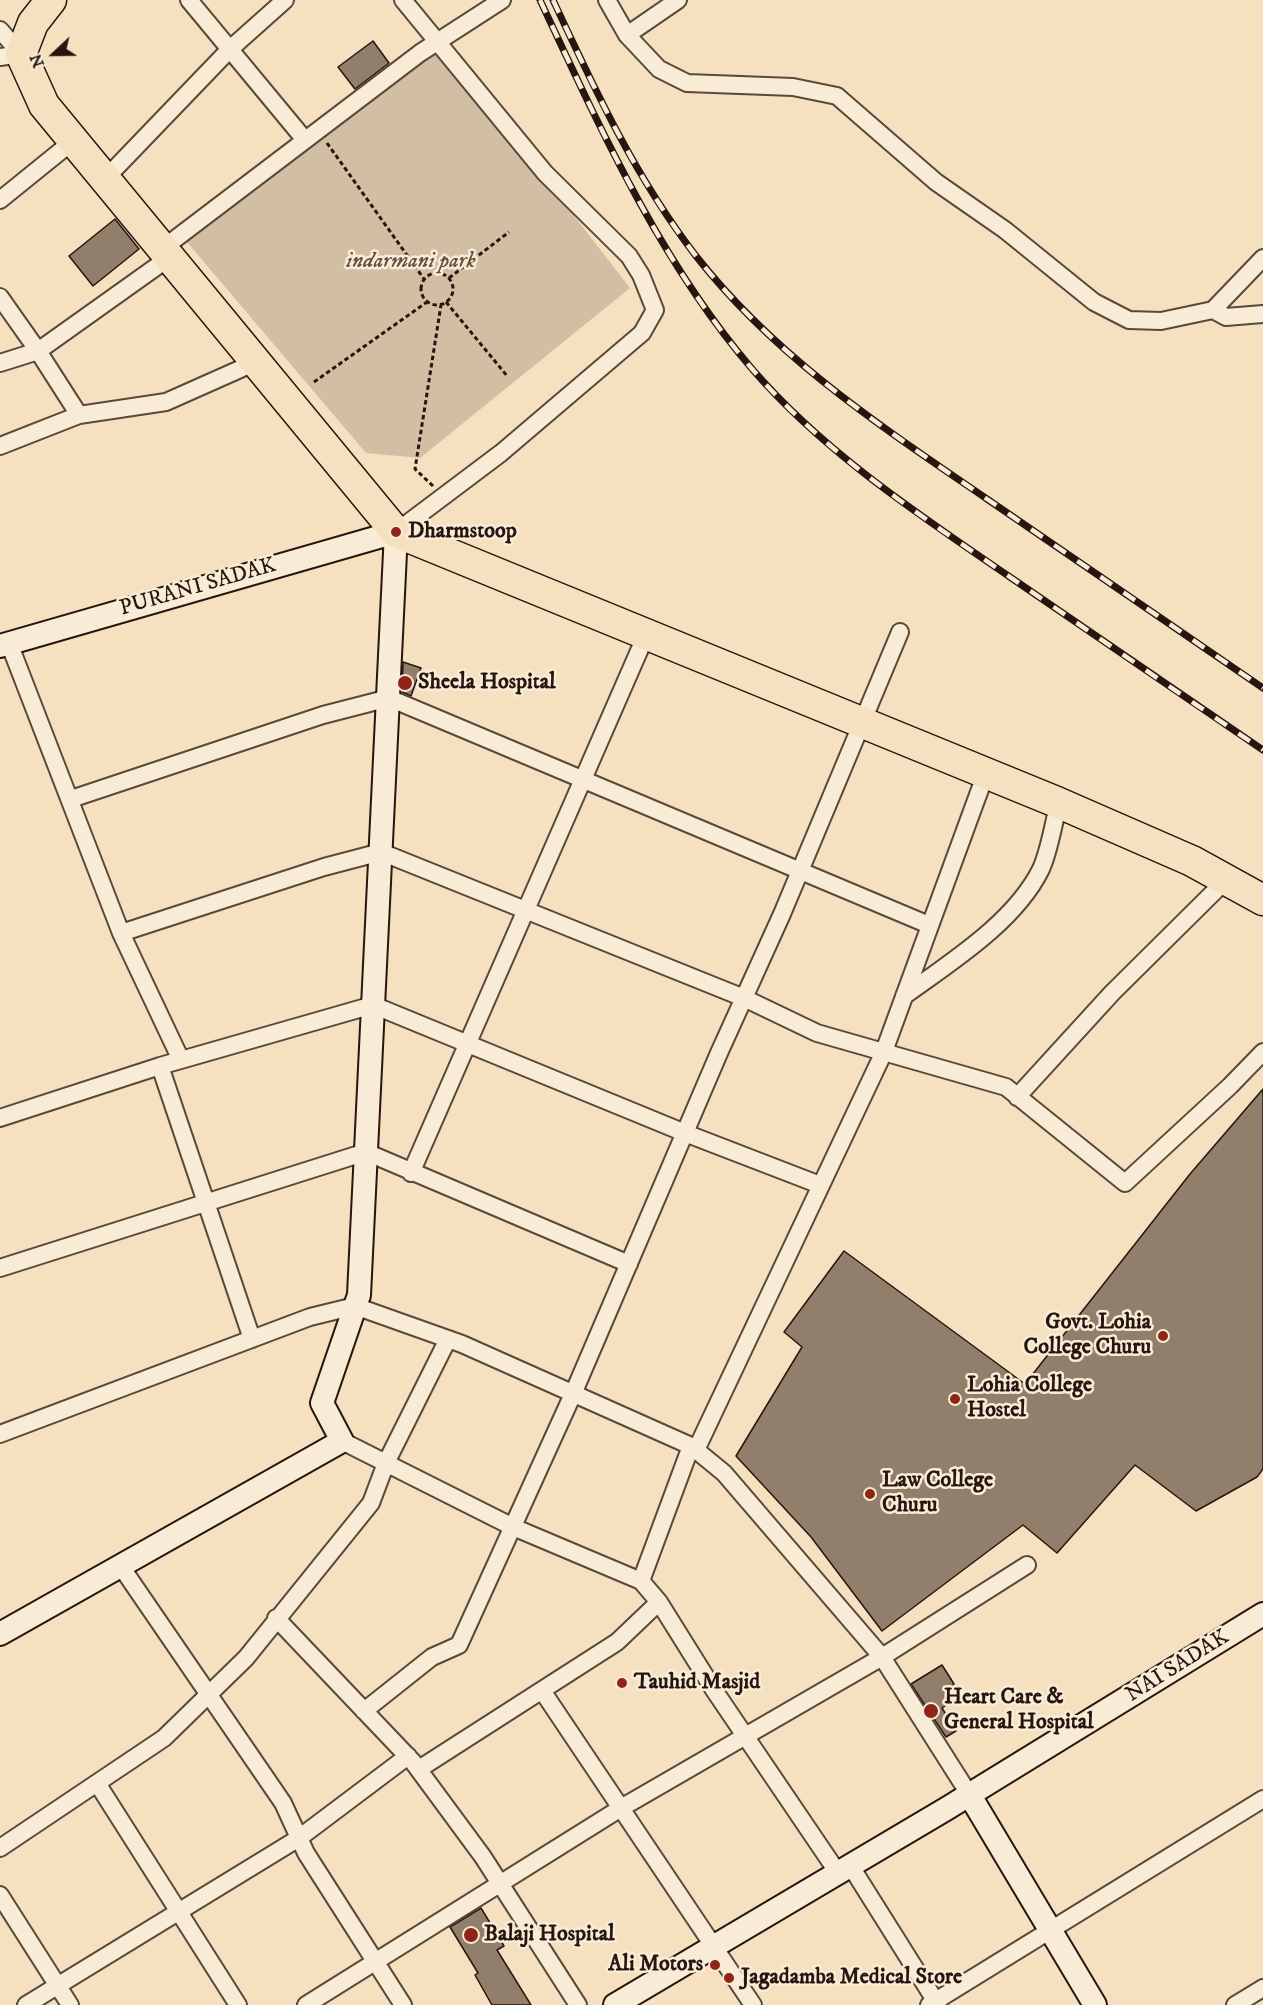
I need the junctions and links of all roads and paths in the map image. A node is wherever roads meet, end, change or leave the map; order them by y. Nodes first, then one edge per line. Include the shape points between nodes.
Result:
1 (51, 0) edge
2 (189, 0) edge
3 (285, 0) edge
4 (403, 0) edge
5 (502, 0) edge
6 (607, 0) edge
7 (678, 0) edge
8 (0, 30) edge
9 (627, 35) junction
10 (438, 42) junction
11 (230, 50) junction
12 (10, 56) edge
13 (305, 140) junction
14 (73, 141) junction
15 (327, 143) dead end
16 (105, 179) junction
17 (0, 200) edge
18 (509, 232) dead end
19 (166, 253) junction
20 (1263, 258) edge
21 (449, 278) junction
22 (424, 279) junction
23 (0, 297) edge
24 (427, 302) junction
25 (446, 302) junction
26 (441, 305) junction
27 (1213, 310) junction
28 (1263, 315) edge
29 (38, 351) junction
30 (256, 362) junction
31 (0, 363) edge
32 (508, 377) dead end
33 (314, 382) dead end
34 (79, 415) junction
35 (0, 446) edge
36 (443, 497) junction
37 (396, 532) junction
38 (900, 632) dead end
39 (646, 635) junction
40 (4, 645) edge
41 (389, 698) junction
42 (862, 723) junction
43 (986, 773) junction
44 (584, 780) junction
45 (71, 799) junction
46 (1059, 802) junction
47 (381, 852) junction
48 (800, 872) junction
49 (1226, 880) junction
50 (1263, 900) edge
51 (526, 910) junction
52 (929, 926) junction
53 (121, 933) junction
54 (904, 996) junction
55 (744, 998) junction
56 (373, 1005) junction
57 (467, 1045) junction
58 (1263, 1052) edge
59 (883, 1054) junction
60 (181, 1060) junction
61 (160, 1066) junction
62 (1017, 1096) junction
63 (0, 1118) edge
64 (685, 1133) junction
65 (366, 1152) junction
66 (411, 1173) junction
67 (820, 1185) junction
68 (206, 1200) junction
69 (629, 1264) junction
70 (0, 1268) edge
71 (355, 1306) junction
72 (252, 1339) junction
73 (448, 1339) junction
74 (573, 1394) junction
75 (0, 1434) edge
76 (342, 1441) junction
77 (694, 1448) junction
78 (386, 1463) junction
79 (513, 1527) junction
80 (120, 1565) junction
81 (1027, 1565) dead end
82 (641, 1581) junction
83 (659, 1602) junction
84 (1263, 1614) edge
85 (276, 1618) junction
86 (0, 1634) edge
87 (882, 1657) junction
88 (543, 1692) junction
89 (211, 1694) junction
90 (364, 1711) junction
91 (745, 1735) junction
92 (413, 1763) junction
93 (97, 1783) junction
94 (969, 1794) junction
95 (1263, 1799) edge
96 (621, 1808) junction
97 (299, 1838) junction
98 (0, 1848) edge
99 (844, 1869) junction
100 (501, 1885) junction
101 (0, 1896) edge
102 (179, 1911) junction
103 (1051, 1931) junction
104 (714, 1946) junction
105 (376, 1962) junction
106 (59, 1986) junction
107 (1263, 1988) edge
108 (934, 2004) edge
109 (26, 2005) edge
110 (70, 2005) edge
111 (238, 2005) edge
112 (306, 2005) edge
113 (403, 2005) edge
114 (578, 2005) edge
115 (615, 2005) edge
116 (753, 2005) edge
117 (1095, 2005) edge
118 (1235, 2005) edge

1 - 12 highway
2 - 11 street
3 - 11 street
4 - 10 street
5 - 10 street
6 - 9 street
7 - 9 street
8 - 12 street
9 - 27 street via 659,69 687,83 781,86 837,96 936,182 1005,230 1094,303 1129,320 1161,321
10 - 13 street
10 - 36 street via 545,173 629,256 655,310 642,333
11 - 13 street
11 - 16 street
12 - 14 highway
13 - 19 street
14 - 16 highway
14 - 17 street
15 - 22 path
16 - 19 highway
18 - 21 path
19 - 29 street
19 - 30 highway
20 - 27 street
21 - 22 path via 433,273
21 - 25 path via 453,288
22 - 24 path via 421,294
23 - 29 street
24 - 26 path
24 - 33 path
25 - 26 path
25 - 32 path
26 - 36 path via 415,469
27 - 28 street via 1226,317
29 - 31 street
29 - 34 street
30 - 34 street via 166,402
30 - 37 highway
34 - 35 street
36 - 37 street
37 - 39 highway
37 - 40 main road, PURANI SADAK
37 - 41 main road
38 - 42 street
39 - 42 highway
39 - 44 street
40 - 45 street
41 - 44 street
41 - 45 street via 323,715
41 - 47 main road
42 - 43 highway
42 - 48 street
43 - 46 highway
43 - 52 street
44 - 48 street
44 - 51 street
45 - 53 street
46 - 49 highway
46 - 54 street via 1041,868 1016,906
47 - 51 street
47 - 53 street
47 - 56 main road
48 - 52 street
48 - 55 street
49 - 50 highway
49 - 62 street via 1112,993
51 - 55 street
51 - 57 street
52 - 54 street
53 - 60 street
54 - 59 street
55 - 59 street via 817,1034
55 - 64 street
56 - 57 street
56 - 60 street
56 - 65 main road
57 - 64 street
57 - 66 street
58 - 62 street via 1125,1183
59 - 62 street via 1006,1088
59 - 67 street
60 - 61 street
61 - 63 street
61 - 68 street
64 - 67 street
64 - 69 street
65 - 66 street
65 - 68 street
65 - 71 main road
66 - 69 street
67 - 77 street
68 - 70 street
68 - 72 street
69 - 74 street
71 - 72 street via 310,1317
71 - 73 street
71 - 76 main road via 322,1403
72 - 75 street
73 - 74 street
73 - 78 street
74 - 77 street
74 - 79 street
76 - 78 street
76 - 80 main road
77 - 82 street
77 - 87 street via 724,1473
78 - 79 street
78 - 85 street via 370,1503
79 - 82 street
79 - 90 street via 459,1645 432,1657
80 - 86 main road
80 - 89 street
81 - 87 street
82 - 83 street
83 - 88 street via 617,1642
83 - 91 street
84 - 94 main road, NAI SADAK
85 - 89 street via 246,1658
85 - 90 street
87 - 91 street
87 - 94 street
88 - 92 street
88 - 96 street
89 - 93 street via 164,1738
89 - 97 street via 284,1803
90 - 92 street
91 - 96 street
91 - 99 street
92 - 97 street
92 - 100 street
93 - 98 street
93 - 102 street
94 - 99 main road, NAI SADAK
94 - 103 main road
95 - 103 street
96 - 100 street
96 - 104 street
97 - 102 street
97 - 105 street
99 - 104 main road, NAI SADAK
99 - 108 street
100 - 105 street
100 - 114 street
101 - 106 street
102 - 106 street
102 - 111 street
103 - 108 street
103 - 117 main road
104 - 115 main road, NAI SADAK
104 - 116 street
105 - 112 street
105 - 113 street
106 - 109 street
106 - 110 street
107 - 118 street

